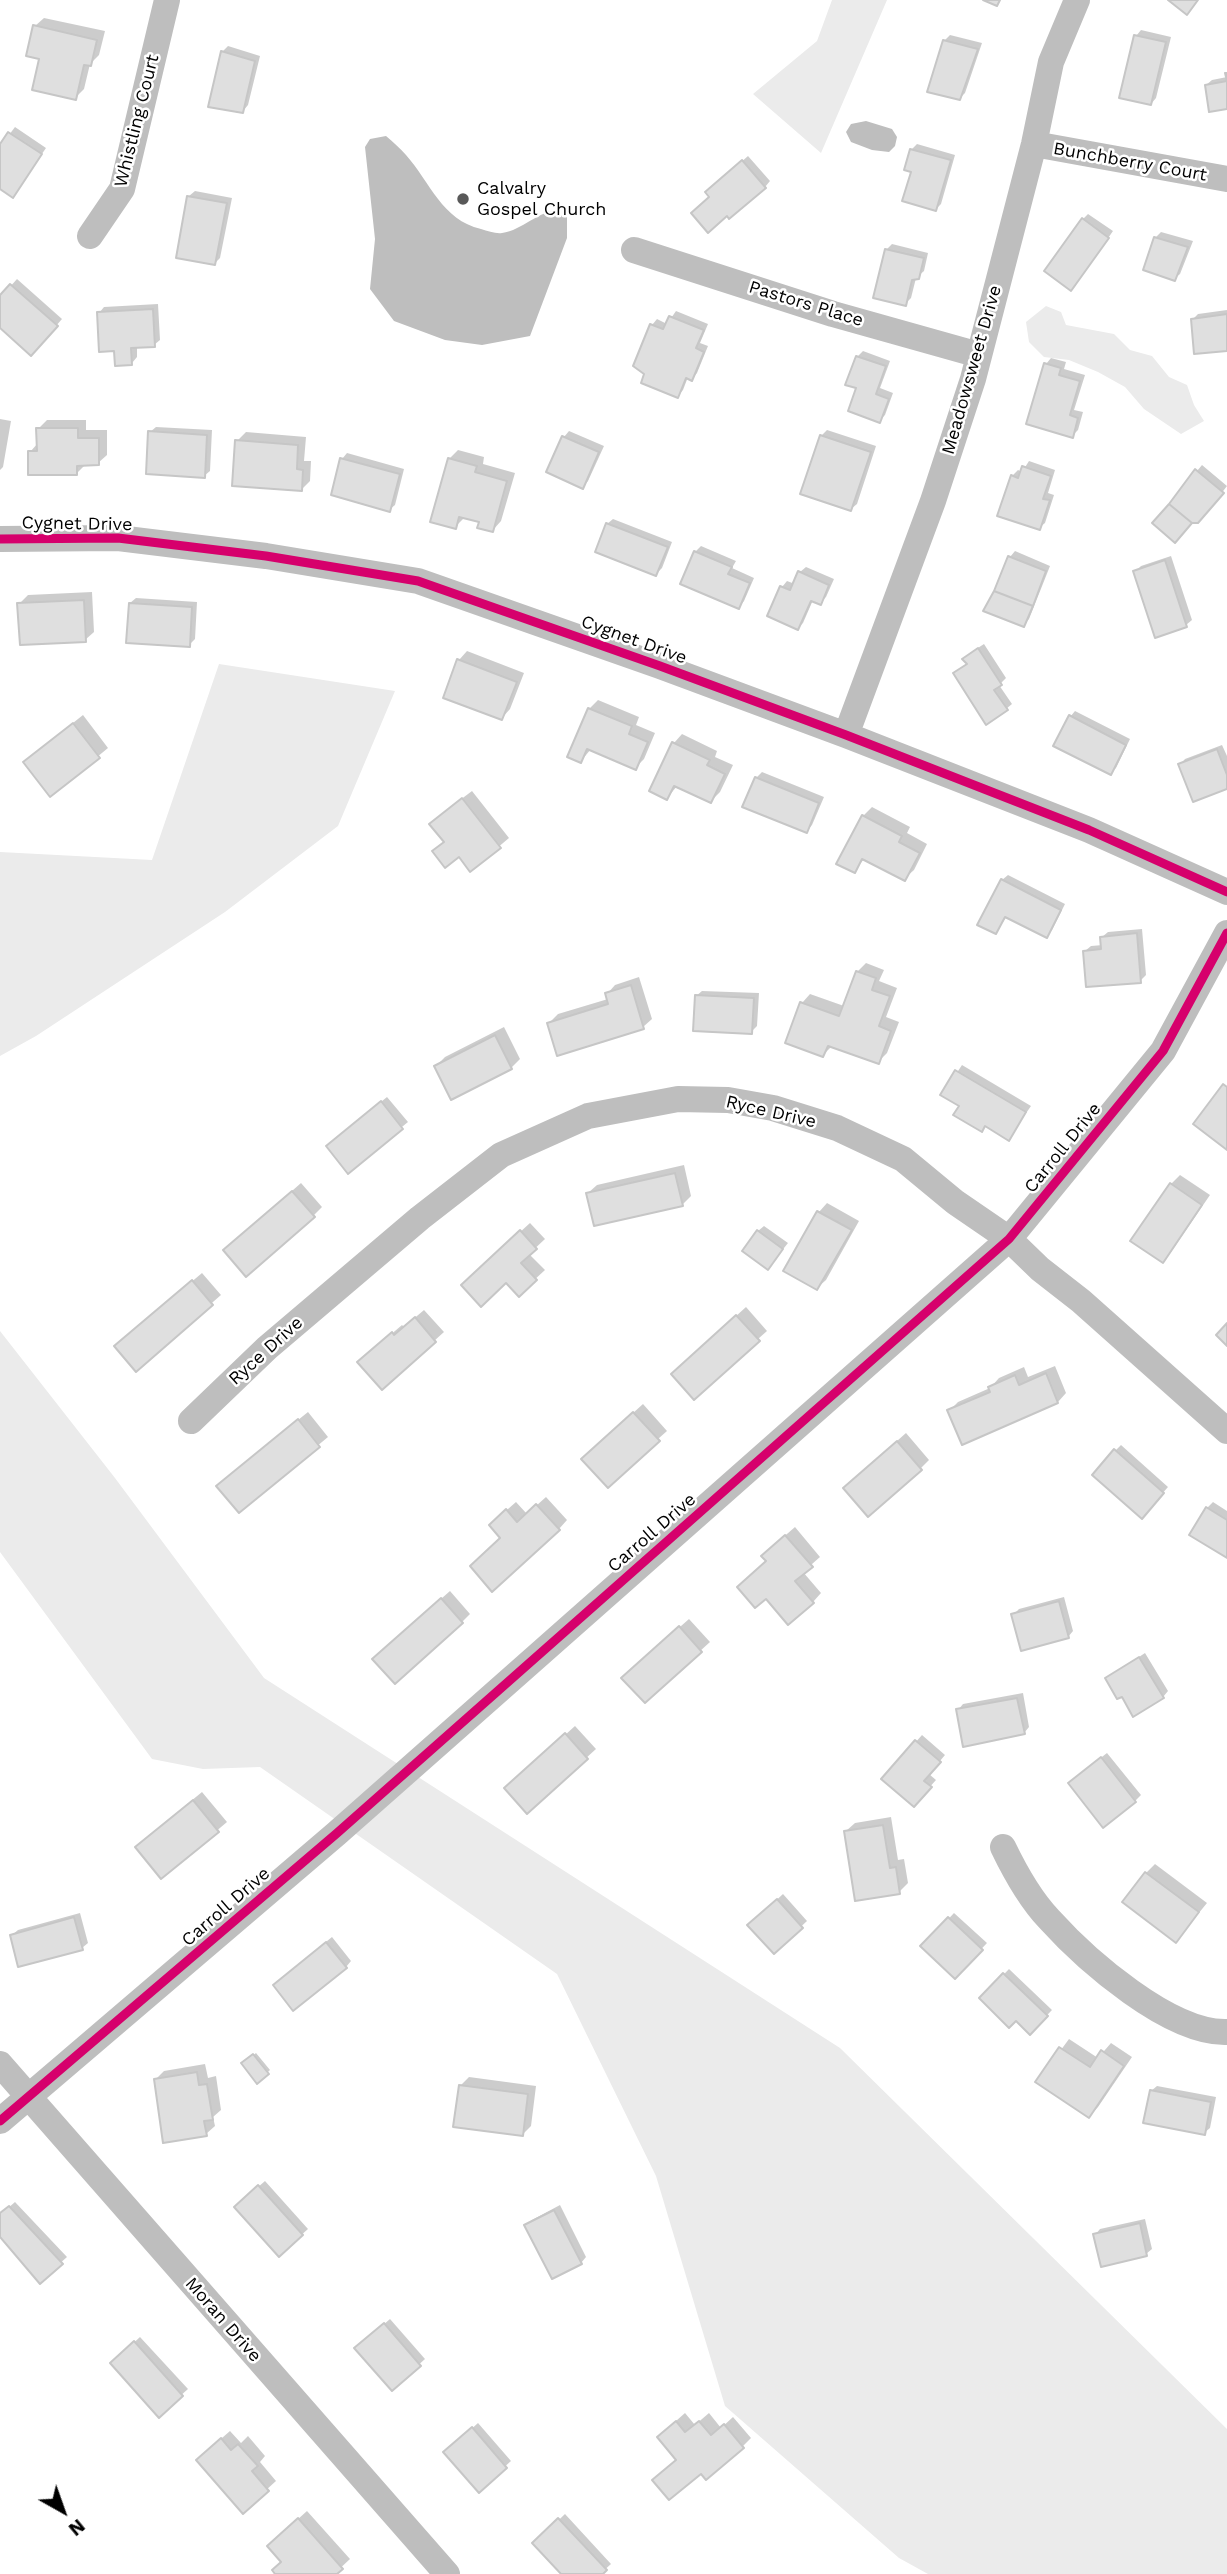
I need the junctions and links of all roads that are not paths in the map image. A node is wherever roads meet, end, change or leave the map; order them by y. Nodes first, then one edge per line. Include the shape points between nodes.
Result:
1 (167, 0) edge
2 (1077, 0) edge
3 (1034, 144) junction
4 (1227, 179) edge
5 (90, 236) dead end
6 (634, 250) dead end
7 (979, 355) junction
8 (0, 539) edge
9 (846, 735) junction
10 (1227, 892) edge
11 (1227, 933) edge
12 (1009, 1239) junction
13 (191, 1420) dead end
14 (1227, 1431) edge
15 (1003, 1847) dead end
16 (1227, 2032) edge
17 (0, 2064) edge
18 (29, 2096) junction
19 (0, 2121) edge
20 (447, 2574) edge

1 - 5 street, Whistling Court via 122,189
2 - 3 street, Meadowsweet Drive via 1051,62
3 - 4 street, Bunchberry Court
3 - 7 street, Meadowsweet Drive
6 - 7 street, Pastors Place via 832,314
7 - 9 street, Meadowsweet Drive via 933,501
8 - 9 street, Cygnet Drive via 118,538 418,581
9 - 10 street, Cygnet Drive via 1089,830
11 - 12 street, Carroll Drive via 1163,1051
12 - 13 street, Ryce Drive via 903,1159 837,1128 773,1108 728,1100 678,1099 588,1116 501,1155 267,1348
12 - 14 street, Ryce Drive
12 - 18 street, Carroll Drive via 335,1834
15 - 16 street via 1048,1919 1113,1978 1162,2013
17 - 18 street, Moran Drive
18 - 19 street, Carroll Drive
18 - 20 street, Moran Drive

